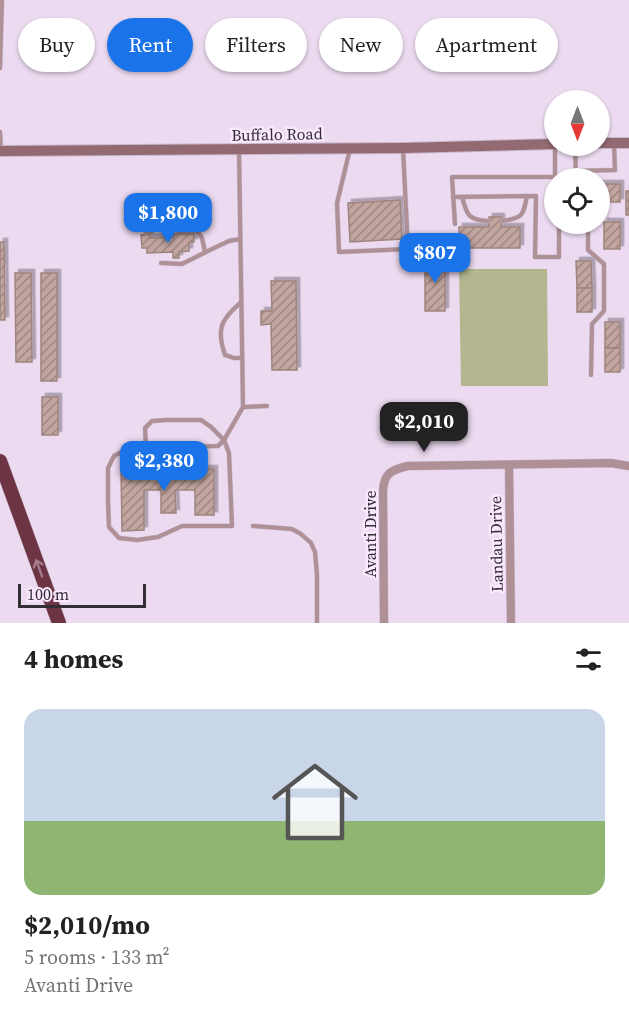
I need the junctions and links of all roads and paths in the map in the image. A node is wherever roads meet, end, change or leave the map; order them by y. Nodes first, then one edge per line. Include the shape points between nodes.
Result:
1 (2, 0) edge
2 (0, 68) edge
3 (0, 132) edge
4 (610, 143) edge
5 (614, 143) junction
6 (629, 143) edge
7 (544, 145) edge
8 (350, 148) junction
9 (403, 148) junction
10 (239, 149) junction
11 (0, 151) edge
12 (610, 170) edge
13 (544, 178) edge
14 (527, 196) junction
15 (453, 197) junction
16 (462, 197) junction
17 (488, 220) dead end
18 (502, 220) dead end
19 (160, 224) dead end
20 (455, 224) dead end
21 (559, 234) edge
22 (588, 234) edge
23 (240, 239) junction
24 (205, 252) junction
25 (161, 263) dead end
26 (241, 302) junction
27 (242, 358) junction
28 (591, 375) dead end
29 (267, 406) dead end
30 (243, 407) junction
31 (224, 441) junction
32 (146, 447) junction
33 (0, 461) edge
34 (509, 465) junction
35 (629, 466) edge
36 (253, 526) dead end
37 (59, 623) edge
38 (317, 623) edge
39 (384, 623) edge
40 (511, 623) edge

1 - 2 lane
3 - 11 lane
4 - 5 main road
5 - 6 main road
5 - 12 lane via 615,170
7 - 9 main road, Buffalo Road
8 - 9 main road, Buffalo Road
8 - 9 lane via 337,203 339,252 408,249
8 - 10 main road, Buffalo Road
10 - 11 main road, Buffalo Road
10 - 23 lane
13 - 15 lane via 452,177
14 - 16 lane
14 - 18 lane via 524,211 517,219
14 - 21 lane via 536,196 535,257 559,257
15 - 16 lane
15 - 20 lane
16 - 17 lane via 467,214 476,220
19 - 24 lane via 194,227
22 - 28 lane via 588,250 604,264 604,310 592,324
23 - 24 lane
23 - 26 lane
24 - 25 lane via 182,264
26 - 27 lane
26 - 27 lane via 228,314 220,341 225,355
27 - 30 lane
29 - 30 lane
30 - 31 lane
31 - 32 lane via 218,446
31 - 32 lane via 201,420 159,420 145,428
31 - 32 lane via 229,453 232,526 182,526 158,537 119,538 109,527 108,468 114,456 129,448
37 -> 33 highway
34 - 35 street, Avanti Drive
34 - 39 street, Avanti Drive via 408,466 387,475 383,491
34 - 40 street, Landau Drive
36 - 38 lane via 292,529 310,543 315,552

